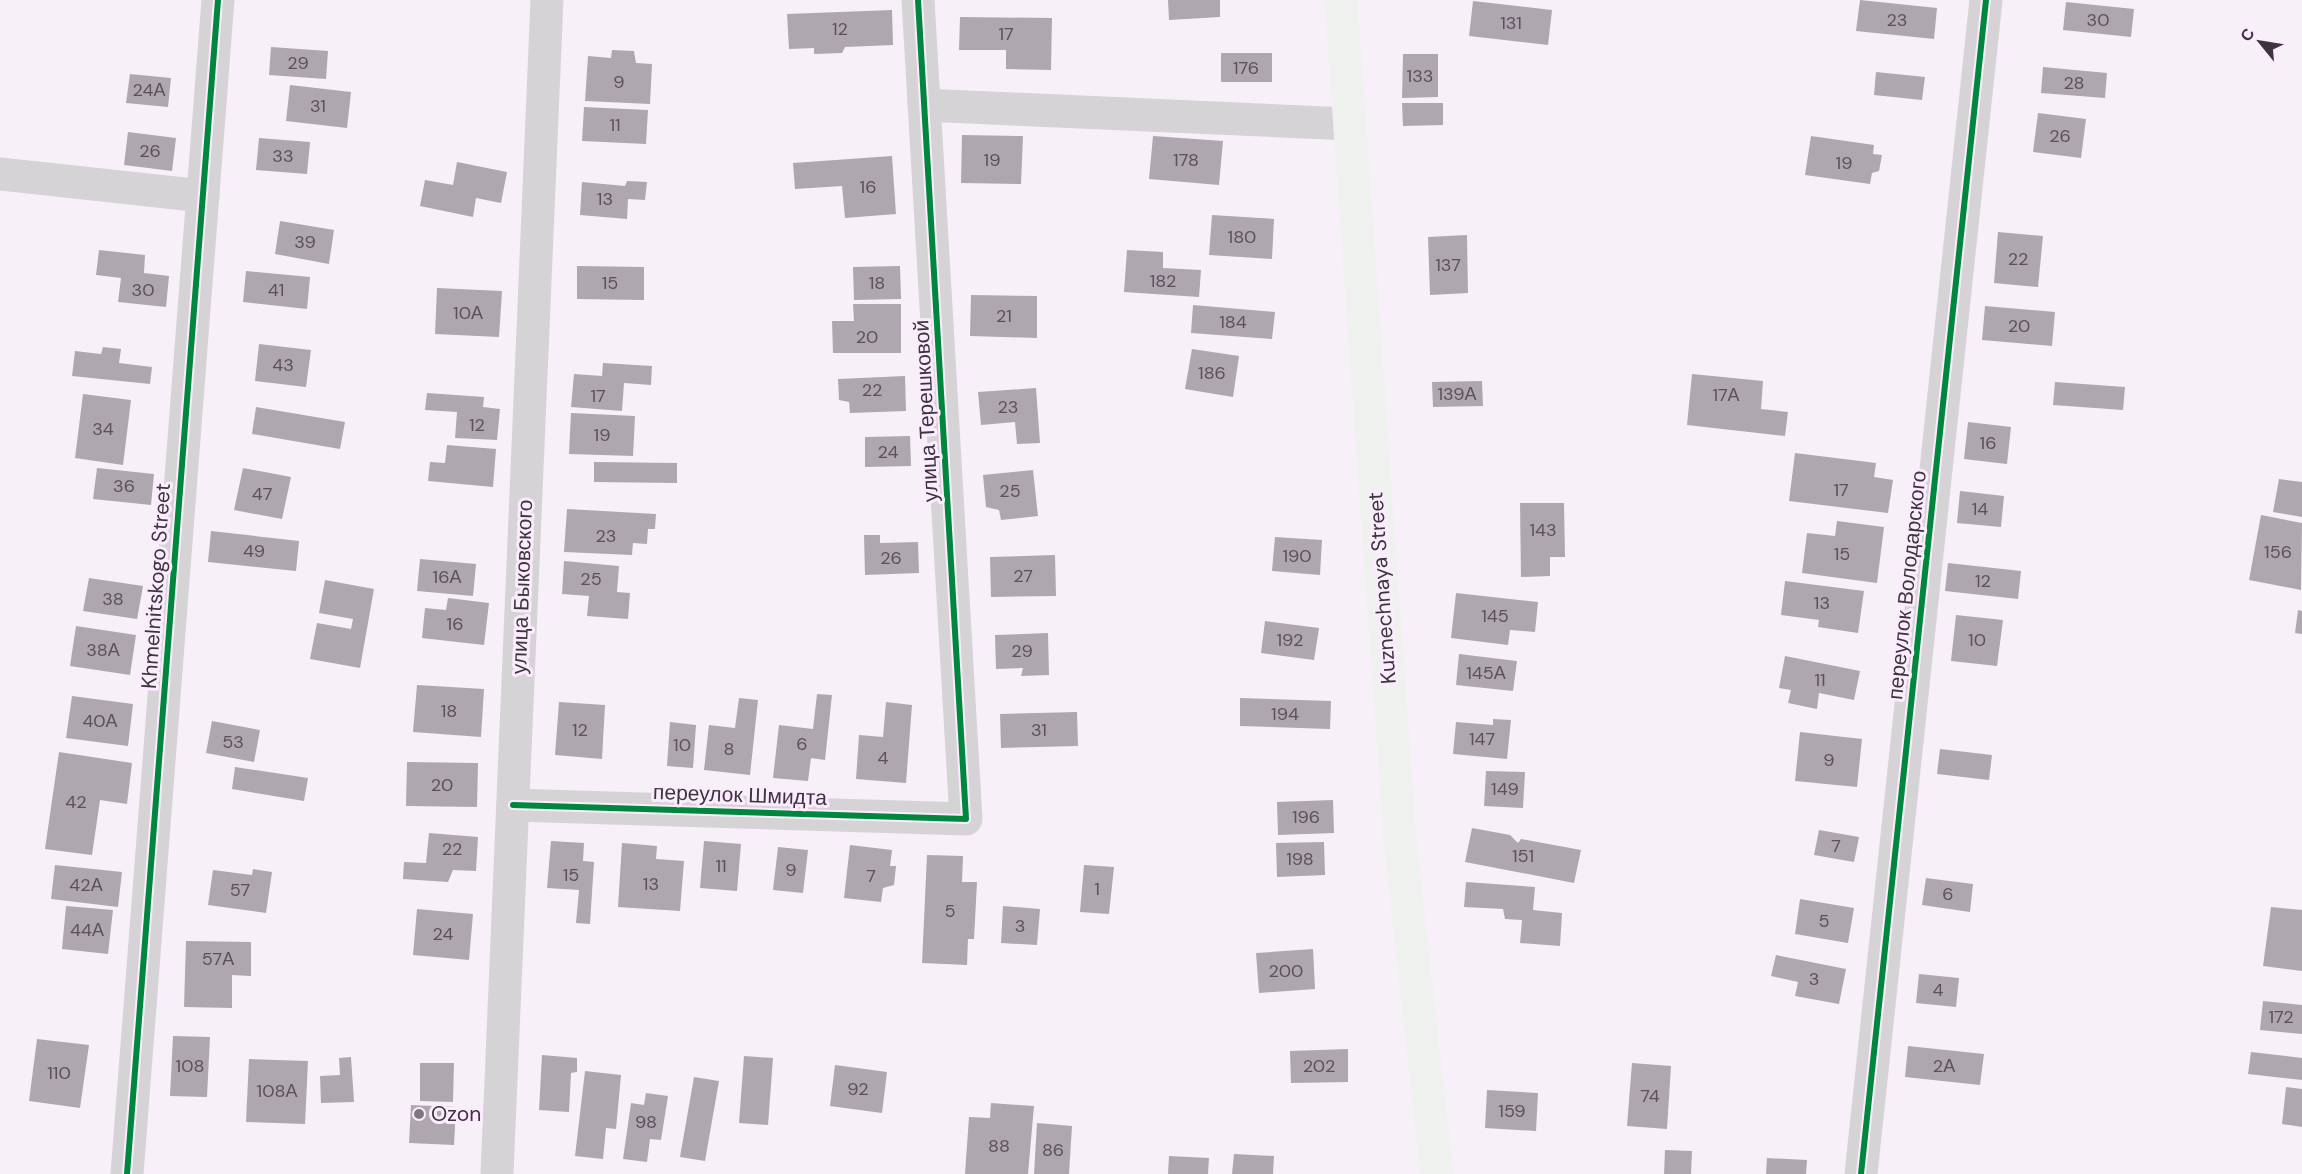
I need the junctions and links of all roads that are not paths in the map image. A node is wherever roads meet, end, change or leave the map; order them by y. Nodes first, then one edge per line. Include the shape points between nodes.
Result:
1 (218, 0) edge
2 (547, 0) edge
3 (918, 0) edge
4 (1341, 0) edge
5 (1986, 0) edge
6 (924, 105) junction
7 (1349, 124) junction
8 (0, 174) edge
9 (203, 196) junction
10 (513, 805) junction
11 (966, 819) joint
12 (127, 1174) edge
13 (498, 1174) edge
14 (1437, 1174) edge
15 (1861, 1174) edge

1 - 9 street, Khmelnitskogo Street
2 - 10 street, улица Быковского
3 - 6 street, улица Терешковой
4 - 7 main road, Kuznechnaya Street
5 - 15 street, переулок Володарского
6 - 7 street
6 - 11 street, улица Терешковой
7 - 14 main road, Kuznechnaya Street via 1400,840
8 - 9 street
9 - 12 street, Khmelnitskogo Street
10 - 11 street, переулок Шмидта
10 - 13 street, улица Быковского

